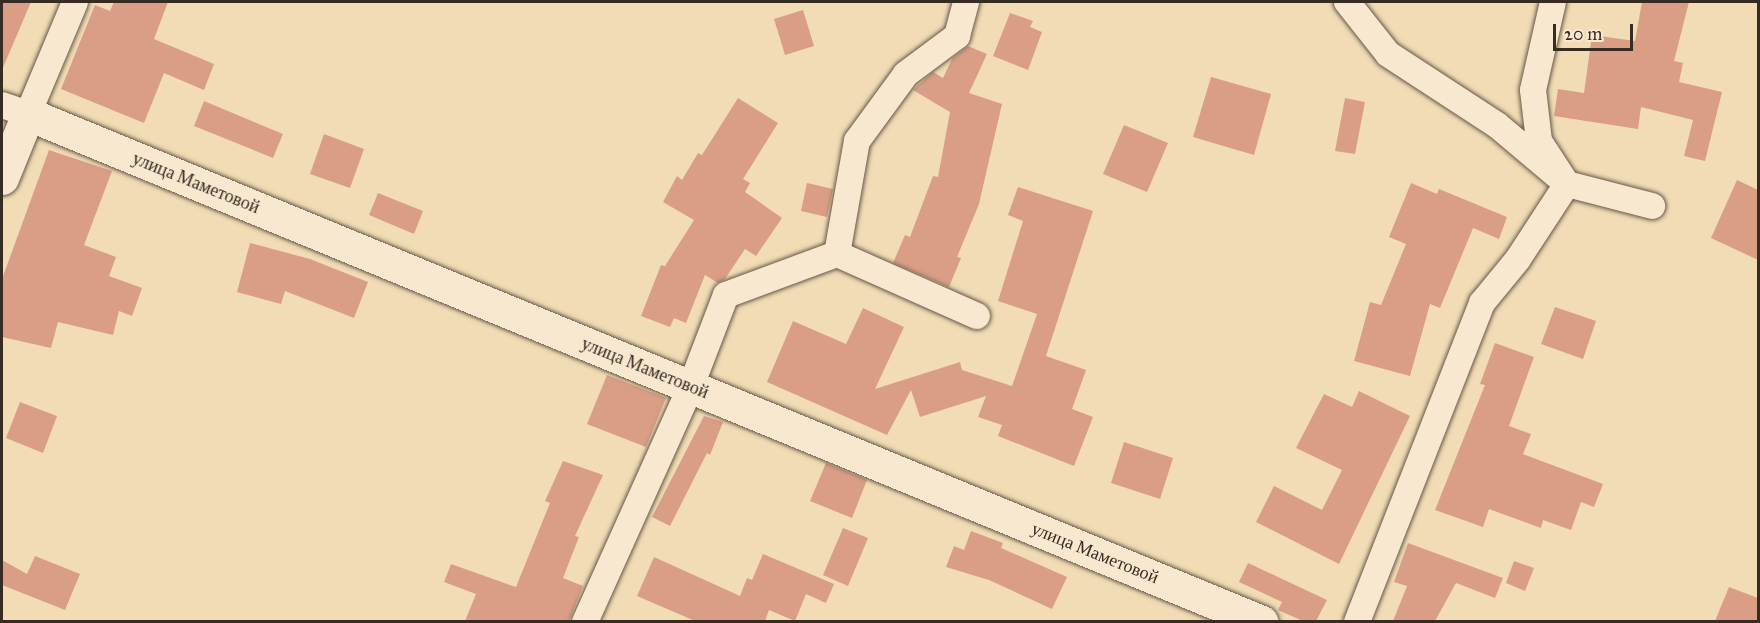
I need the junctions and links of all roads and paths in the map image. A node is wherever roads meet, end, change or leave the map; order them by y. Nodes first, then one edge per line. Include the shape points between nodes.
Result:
1 (75, 2) edge
2 (966, 2) edge
3 (1347, 2) edge
4 (1553, 2) edge
5 (15, 110) edge
6 (2, 178) edge
7 (1567, 184) junction
8 (1653, 207) dead end
9 (837, 254) junction
10 (977, 316) dead end
11 (691, 387) junction
12 (585, 621) edge
13 (1262, 621) edge
14 (1357, 621) edge

1 - 5 street
2 - 9 street via 957,36 906,75 857,141
3 - 7 street via 1388,54 1497,125
4 - 7 street via 1533,90 1539,141
5 - 6 street
5 - 11 street, улица Маметовой
7 - 8 street
7 - 14 street via 1518,259 1482,303
9 - 10 street
9 - 11 street via 726,295
11 - 12 street
11 - 13 street, улица Маметовой

